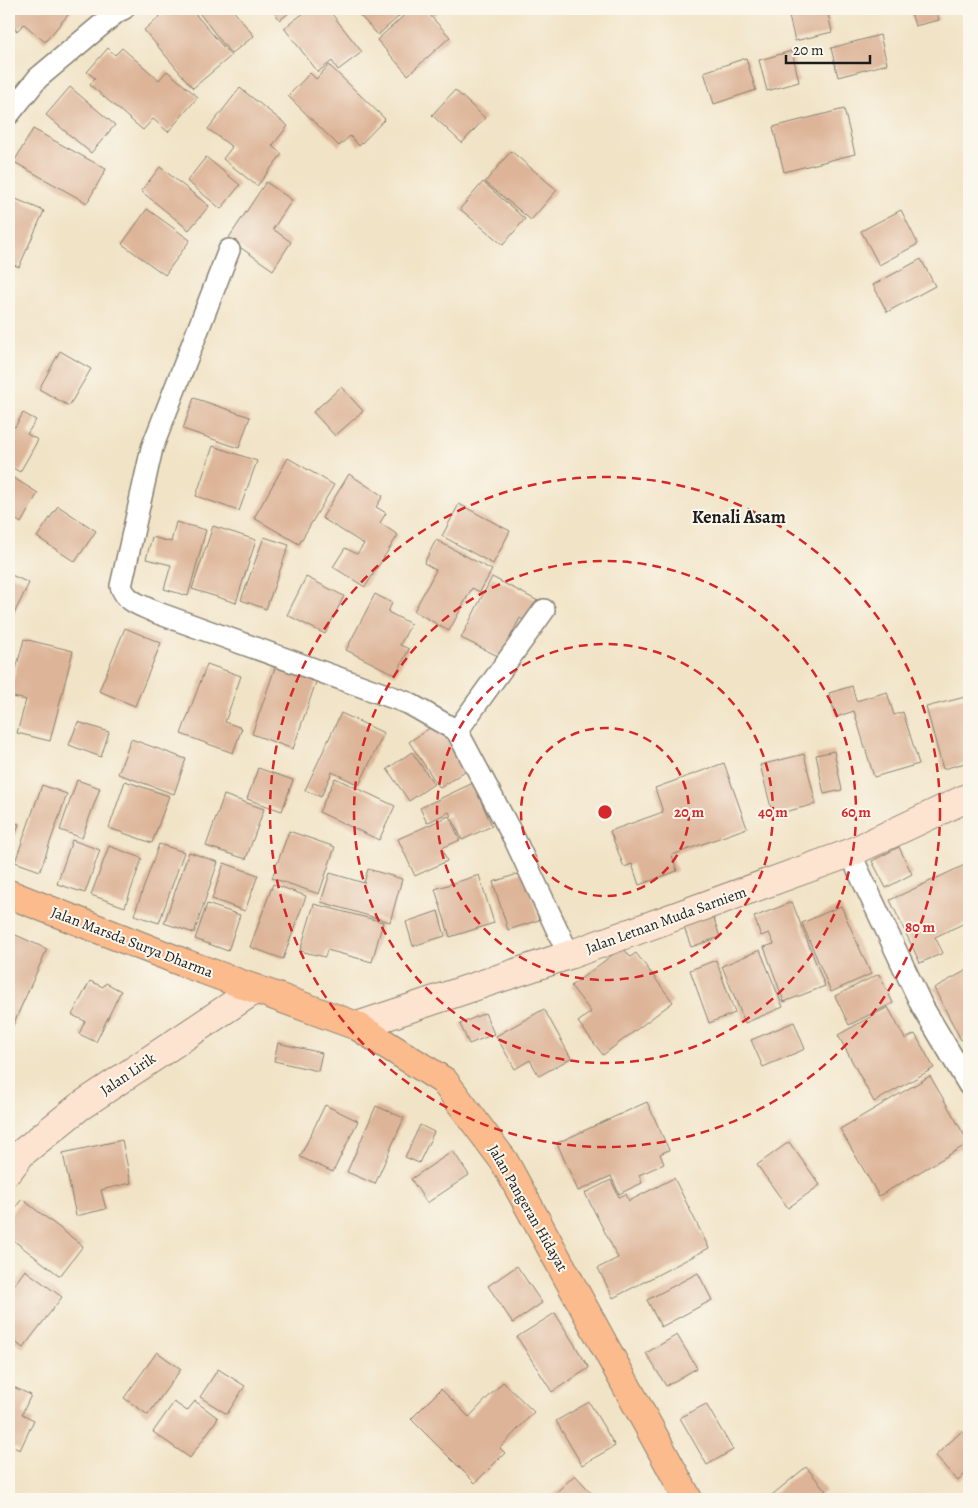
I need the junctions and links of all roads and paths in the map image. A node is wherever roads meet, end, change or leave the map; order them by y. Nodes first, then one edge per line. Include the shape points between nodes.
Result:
1 (119, 10) edge
2 (9, 114) edge
3 (229, 250) dead end
4 (544, 610) dead end
5 (457, 731) junction
6 (969, 797) edge
7 (850, 853) junction
8 (9, 894) edge
9 (569, 955) junction
10 (256, 989) junction
11 (357, 1026) junction
12 (969, 1085) edge
13 (9, 1170) edge
14 (688, 1499) edge

1 - 2 street via 38,78
3 - 5 street via 152,448 121,586 123,593 127,599 155,612 408,703
4 - 5 street
5 - 9 street via 515,840
6 - 7 main road, Jalan Letnan Muda Sarniem
7 - 9 main road, Jalan Letnan Muda Sarniem
7 - 12 street via 922,1006
8 - 10 highway, Jalan Marsda Surya Dharma
9 - 11 main road, Jalan Letnan Muda Sarniem
10 - 11 highway, Jalan Pangeran Hidayat
10 - 13 main road, Jalan Lirik via 79,1108 22,1153
11 - 14 highway, Jalan Pangeran Hidayat via 444,1081 504,1161

